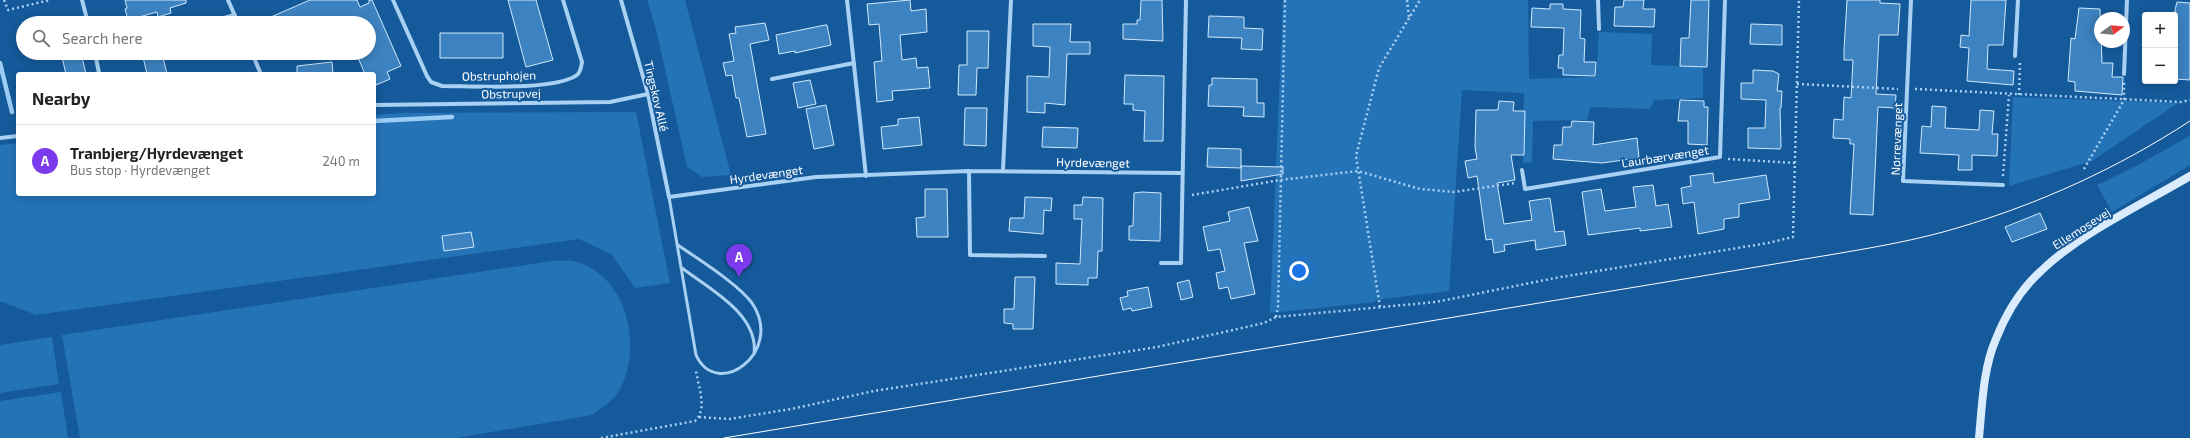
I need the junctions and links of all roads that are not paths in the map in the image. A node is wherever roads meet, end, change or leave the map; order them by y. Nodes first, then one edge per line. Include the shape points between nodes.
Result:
1 (82, 0) edge
2 (228, 0) edge
3 (393, 0) edge
4 (563, 0) edge
5 (621, 0) edge
6 (847, 0) edge
7 (1010, 0) edge
8 (1186, 0) edge
9 (1598, 0) edge
10 (1725, 0) edge
11 (1911, 0) edge
12 (2018, 0) edge
13 (2127, 0) edge
14 (86, 16) edge
15 (235, 16) edge
16 (1598, 29) dead end
17 (2015, 56) road end
18 (97, 60) edge
19 (255, 60) edge
20 (854, 63) junction
21 (100, 72) edge
22 (260, 72) dead end
23 (2124, 74) road end
24 (772, 79) dead end
25 (648, 94) junction
26 (376, 105) edge
27 (16, 136) edge
28 (0, 138) edge
29 (1003, 170) junction
30 (1522, 170) dead end
31 (969, 171) junction
32 (1182, 173) junction
33 (866, 176) junction
34 (2190, 176) edge
35 (2003, 184) road end
36 (669, 197) junction
37 (678, 245) junction
38 (1044, 256) dead end
39 (1161, 263) dead end
40 (682, 268) junction
41 (754, 356) junction
42 (1979, 438) edge

1 - 14 street
2 - 15 street
3 - 4 street, Obstruphøjen via 430,82 442,86 545,85 577,75 582,62
5 - 25 street, Tingskov Allé
6 - 20 street
7 - 29 street
8 - 32 street
9 - 16 street
10 - 30 street, Laurbærvænget via 1720,157 1525,189
11 - 35 street, Nørrevænget via 1903,181
12 - 17 street
13 - 23 street
18 - 21 street
19 - 22 street
20 - 24 street
20 - 33 street
25 - 26 street, Obstrupvej via 610,102
25 - 36 street, Tingskov Allé
27 - 28 street
29 - 31 street, Hyrdevænget
29 - 32 street, Hyrdevænget
31 - 33 street, Hyrdevænget
31 - 38 street via 970,255
32 - 39 street via 1181,263
33 - 36 street, Hyrdevænget via 816,177
34 - 42 street, Ellemosevej via 2070,246 2040,271 2016,300 1995,340 1985,382
36 - 37 lane
37 - 40 lane
37 - 41 lane via 742,292 752,303 762,330 760,344
40 - 41 lane via 744,318 754,338
40 - 41 lane via 696,355 700,363 706,369 719,374 735,370

